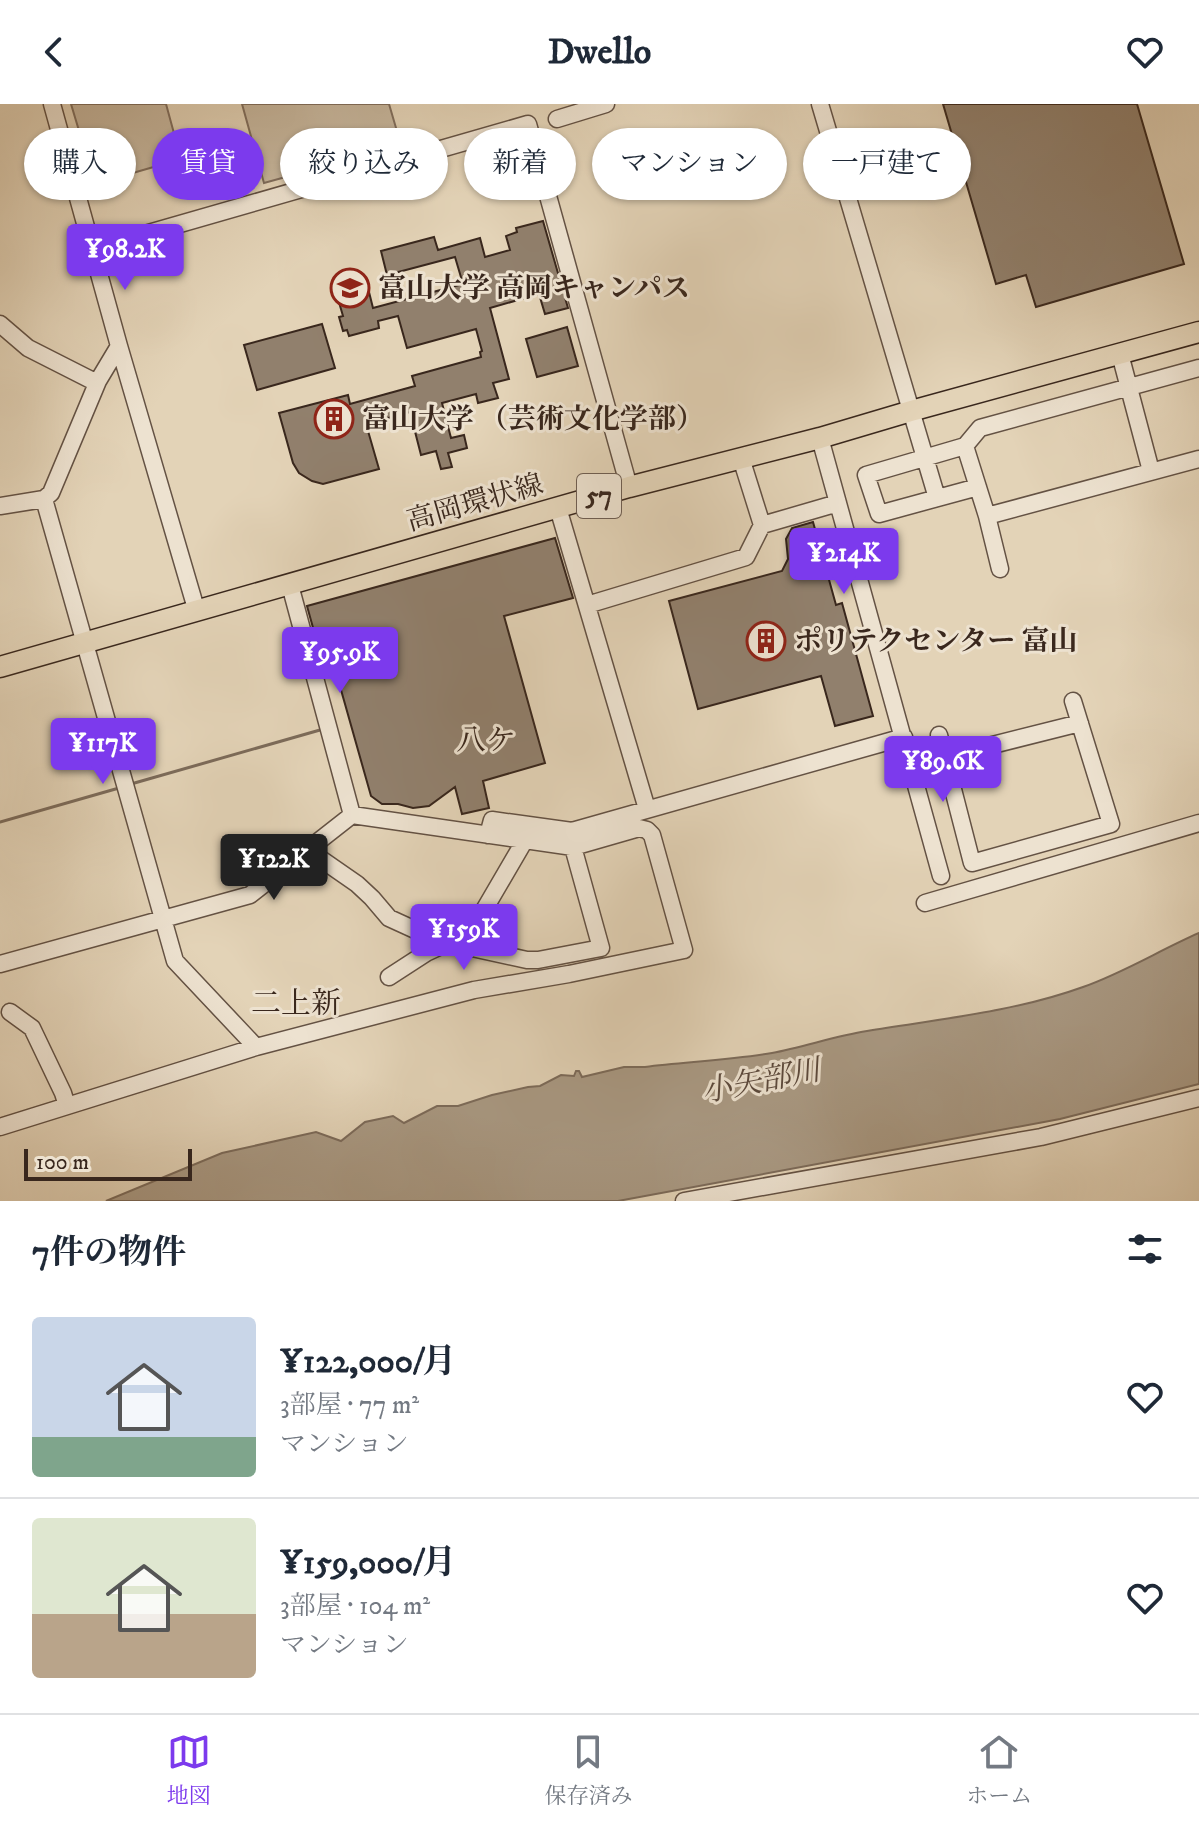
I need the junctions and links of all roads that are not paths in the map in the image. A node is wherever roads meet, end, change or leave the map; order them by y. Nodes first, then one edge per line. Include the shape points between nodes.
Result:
1 (52, 104) edge
2 (606, 104) edge
3 (820, 104) edge
4 (557, 119) dead end
5 (93, 249) junction
6 (0, 324) edge
7 (1199, 332) edge
8 (7, 339) edge
9 (119, 346) junction
10 (1120, 354) junction
11 (1199, 368) edge
12 (97, 383) junction
13 (1129, 387) junction
14 (911, 411) junction
15 (820, 438) junction
16 (965, 446) junction
17 (741, 458) junction
18 (925, 458) junction
19 (1199, 459) edge
20 (1151, 471) junction
21 (629, 487) junction
22 (978, 487) junction
23 (937, 498) junction
24 (44, 499) junction
25 (838, 503) junction
26 (0, 506) edge
27 (558, 508) junction
28 (987, 516) junction
29 (762, 525) junction
30 (1000, 569) dead end
31 (290, 585) junction
32 (587, 605) junction
33 (197, 612) junction
34 (83, 642) junction
35 (0, 667) edge
36 (1073, 701) dead end
37 (1080, 723) junction
38 (939, 735) dead end
39 (904, 737) junction
40 (945, 757) junction
41 (647, 809) junction
42 (352, 815) junction
43 (1199, 823) edge
44 (488, 835) junction
45 (525, 840) junction
46 (573, 847) junction
47 (308, 850) junction
48 (941, 876) dead end
49 (925, 903) dead end
50 (161, 919) junction
51 (450, 942) junction
52 (0, 964) edge
53 (389, 977) dead end
54 (10, 1012) dead end
55 (256, 1047) junction
56 (1199, 1098) edge
57 (67, 1106) junction
58 (0, 1127) edge
59 (684, 1201) edge

1 - 5 street
2 - 4 street
3 - 14 street
5 - 9 street
5 - 21 street via 528,124
6 - 8 street
7 - 10 main road, 高岡環状線 / 57
8 - 12 street
9 - 12 street
9 - 33 street
10 - 13 street
10 - 14 main road, 高岡環状線 / 57
11 - 13 street
12 - 24 street
13 - 16 street via 980,428
13 - 20 street
14 - 15 main road, 高岡環状線 / 57
14 - 18 street
15 - 17 main road, 高岡環状線 / 57
15 - 25 street
16 - 18 street
16 - 22 street
17 - 21 main road, 高岡環状線 / 57
17 - 29 street
18 - 23 street
18 - 23 street via 866,475 879,514
19 - 20 street
20 - 28 street
21 - 27 main road, 高岡環状線 / 57
22 - 23 street
22 - 28 street
24 - 26 street
24 - 34 street
25 - 29 street
25 - 39 street
27 - 31 main road, 高岡環状線 / 57
27 - 32 street
28 - 30 street
29 - 32 street via 746,557
31 - 33 main road, 高岡環状線 / 57
31 - 42 street
32 - 41 street
33 - 34 main road, 高岡環状線 / 57
34 - 35 main road, 高岡環状線 / 57
34 - 50 street
36 - 37 street
37 - 40 street
37 - 40 street via 1111,824 972,863
38 - 40 street
39 - 41 street
39 - 48 street
41 - 44 street via 572,831 492,820
42 - 44 street
42 - 47 street
43 - 49 street
44 - 45 street
45 - 46 street
45 - 51 street via 480,917
46 - 51 street via 601,948 527,960
46 - 55 street via 647,830 684,950 474,990
47 - 50 street via 250,895
47 - 51 street via 357,884 389,918
50 - 52 street
50 - 55 street via 175,961
51 - 53 street
54 - 57 street via 32,1028
55 - 57 street
56 - 59 street via 1041,1137
57 - 58 street

